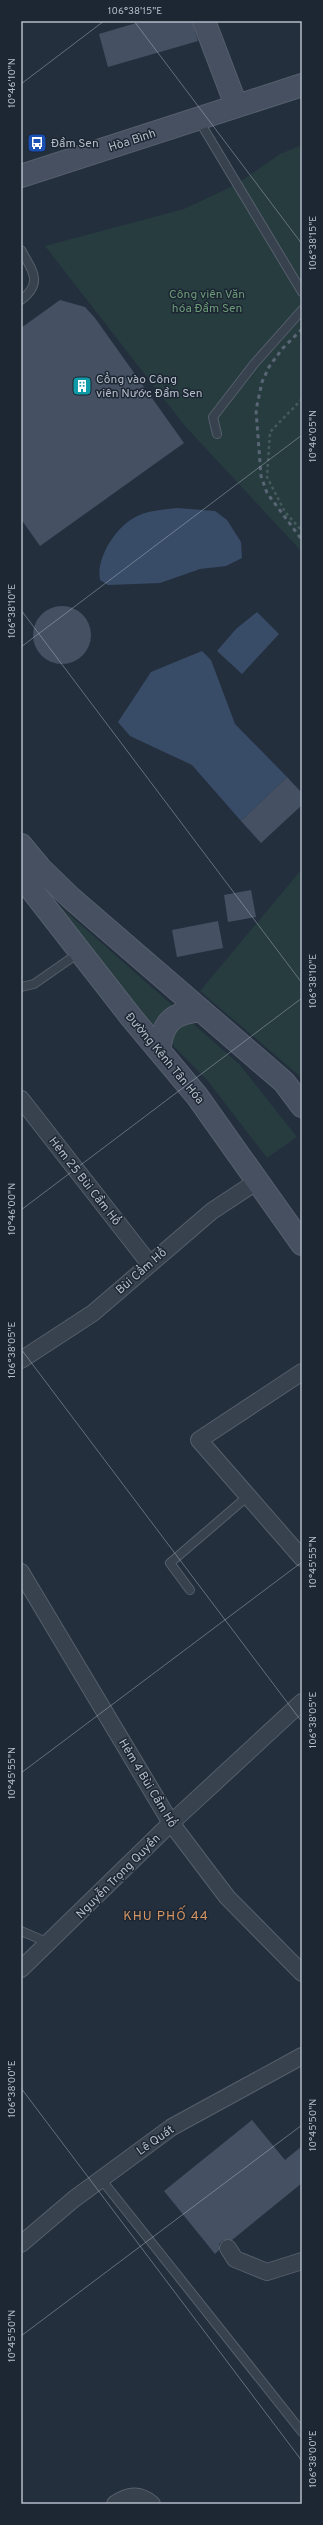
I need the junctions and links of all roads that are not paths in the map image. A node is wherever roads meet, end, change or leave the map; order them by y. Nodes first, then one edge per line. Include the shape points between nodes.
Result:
1 (204, 21) edge
2 (302, 85) edge
3 (236, 105) junction
4 (198, 119) junction
5 (21, 176) edge
6 (21, 250) edge
7 (302, 292) edge
8 (21, 300) edge
9 (302, 310) edge
10 (217, 434) dead end
11 (21, 845) edge
12 (21, 876) edge
13 (81, 952) junction
14 (21, 987) edge
15 (201, 1010) junction
16 (159, 1050) junction
17 (21, 1099) edge
18 (302, 1106) edge
19 (259, 1180) junction
20 (302, 1244) edge
21 (149, 1263) junction
22 (22, 1358) edge
23 (302, 1372) edge
24 (248, 1496) junction
25 (302, 1558) edge
26 (21, 1572) edge
27 (190, 1590) dead end
28 (302, 1702) edge
29 (171, 1823) junction
30 (21, 1931) edge
31 (49, 1943) junction
32 (21, 1969) edge
33 (302, 1973) edge
34 (302, 2056) edge
35 (101, 2179) junction
36 (21, 2244) edge
37 (228, 2248) dead end
38 (302, 2261) edge
39 (302, 2432) edge
40 (114, 2504) edge
41 (152, 2504) edge

1 - 3 street
2 - 3 street
3 - 4 street, Hòa Bình
4 - 5 street, Hòa Bình
4 - 7 lane
6 - 8 lane via 35,279 33,289
9 - 10 lane via 254,364 213,417
11 - 15 street via 71,898
12 - 13 street, Đường Kênh Tân Hóa
13 - 14 lane via 34,984
13 - 16 street, Đường Kênh Tân Hóa
15 - 16 street via 175,1016 166,1024
15 - 18 street via 284,1082
16 - 19 street, Đường Kênh Tân Hóa via 197,1096
17 - 21 street, Hẻm 25 Bùi Cầm Hổ
19 - 20 street, Đường Kênh Tân Hóa
19 - 21 street, Bùi Cẩm Hổ via 212,1211
21 - 22 street, Bùi Cẩm Hổ via 93,1313
23 - 24 street via 199,1440
24 - 25 street
24 - 27 lane via 170,1563
26 - 29 street, Hẻm 4 Bùi Cầm Hổ
28 - 29 street, Nguyễn Trọng Quyền
29 - 31 street, Nguyễn Trọng Quyền
29 - 33 street, Hẻm 4 Bùi Cầm Hổ via 228,1897
30 - 31 lane
31 - 32 street, Nguyễn Trọng Quyền
34 - 35 street, Lê Quát via 172,2127
35 - 36 street, Lê Quát
35 - 39 lane
37 - 38 street via 235,2258 267,2272
40 - 41 street via 126,2496 143,2497

